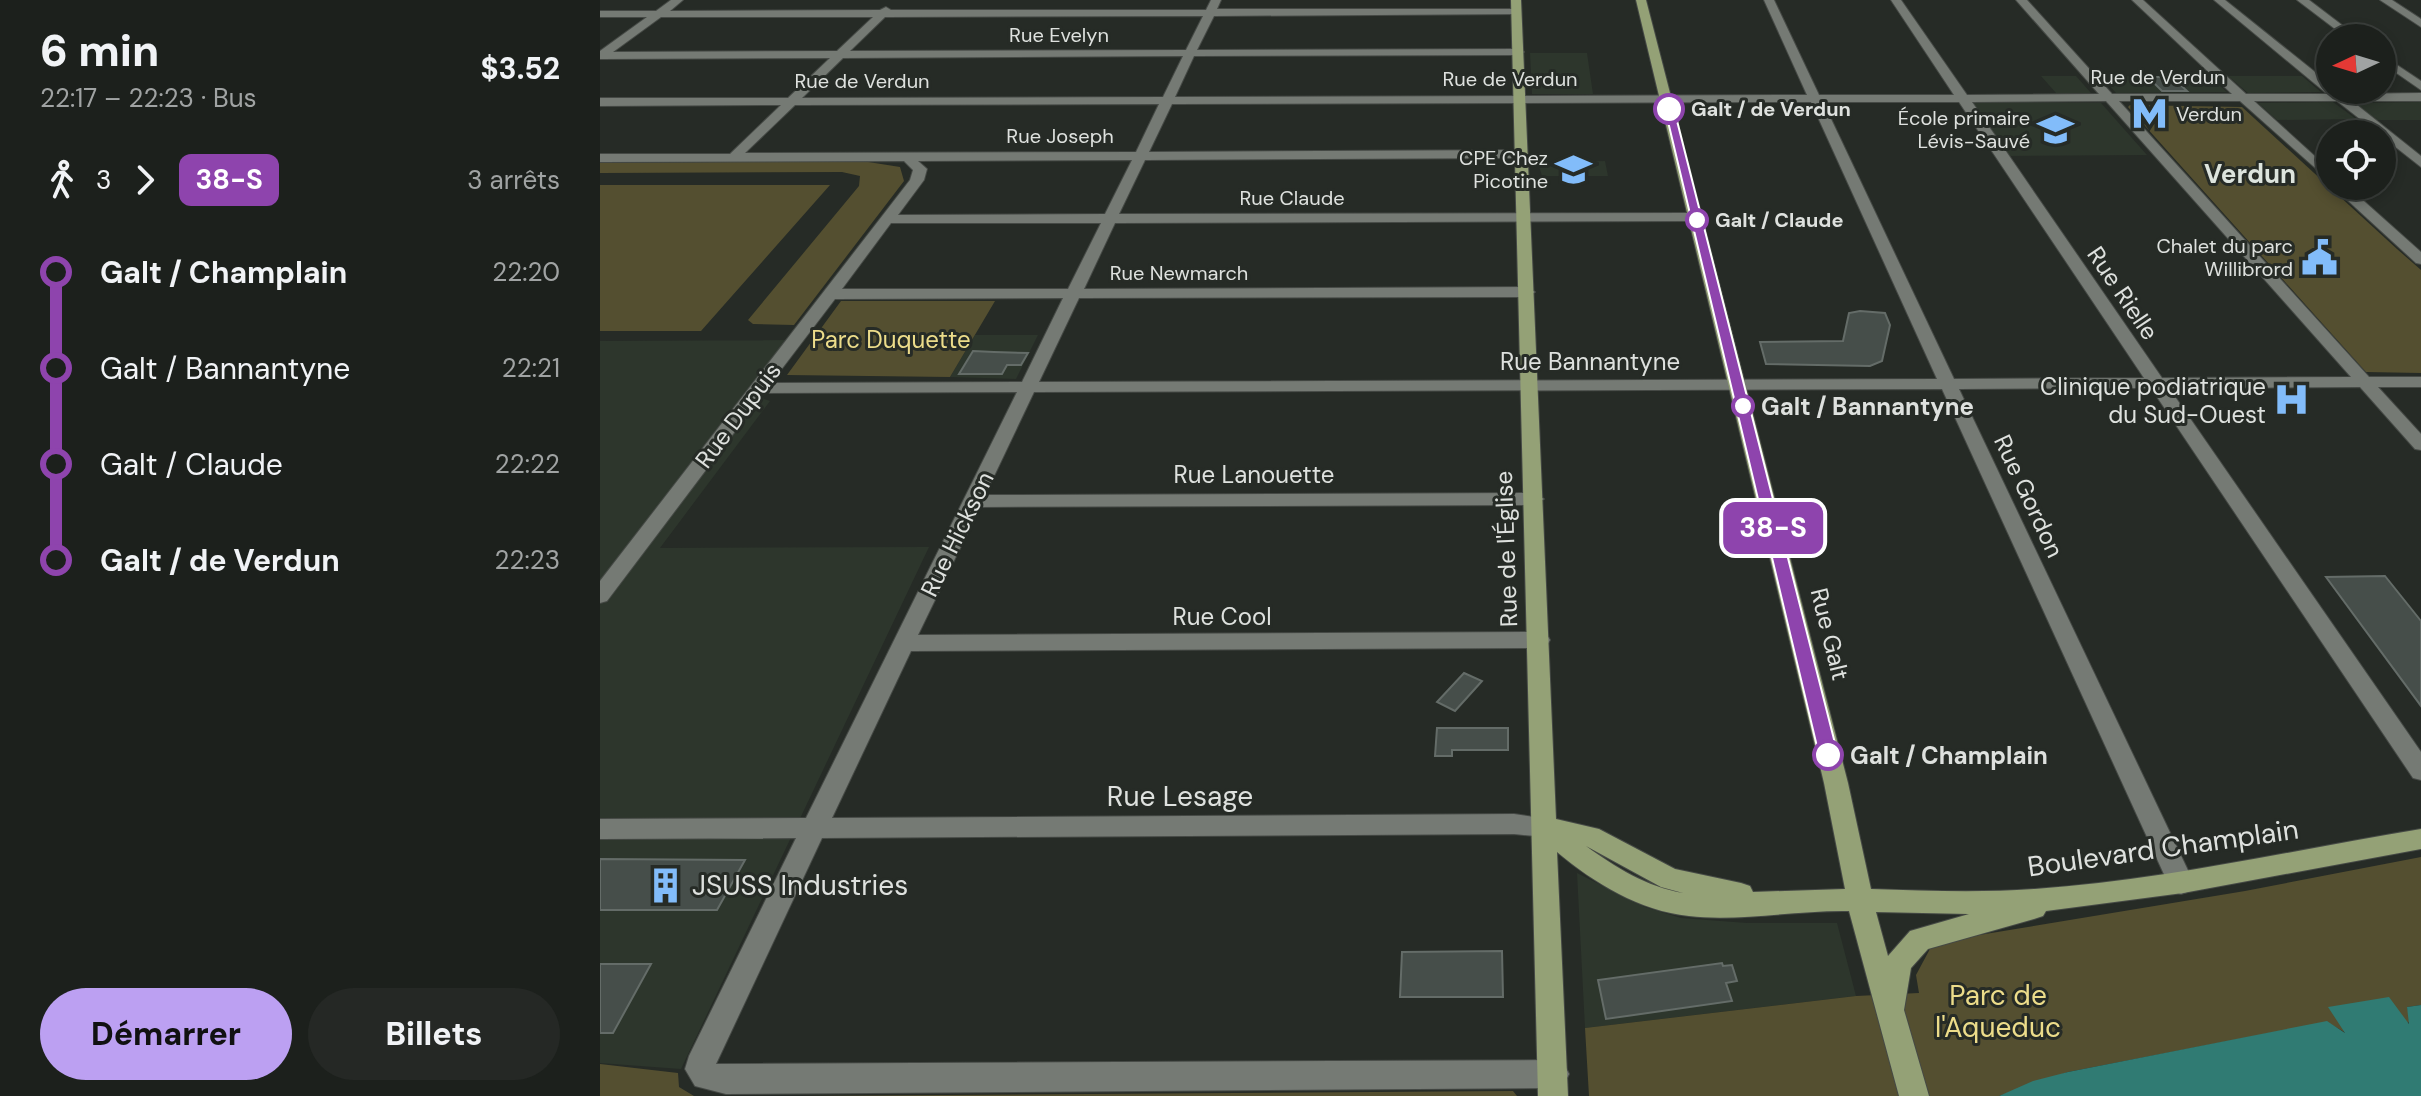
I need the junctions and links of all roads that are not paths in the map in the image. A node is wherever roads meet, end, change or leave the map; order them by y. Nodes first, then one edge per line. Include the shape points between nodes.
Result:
1 (678, 0) edge
2 (897, 0) edge
3 (1641, 0) edge
4 (1769, 0) edge
5 (1896, 0) edge
6 (2021, 0) edge
7 (2137, 0) edge
8 (2219, 0) edge
9 (2302, 0) edge
10 (2385, 0) edge
11 (1213, 6) edge
12 (1517, 6) edge
13 (883, 13) junction
14 (600, 14) edge
15 (658, 14) junction
16 (2335, 24) edge
17 (2421, 24) edge
18 (1518, 52) junction
19 (1190, 53) junction
20 (842, 54) junction
21 (600, 55) edge
22 (2396, 68) edge
23 (2316, 78) edge
24 (2421, 86) edge
25 (2316, 93) edge
26 (2396, 96) edge
27 (2243, 97) junction
28 (2421, 97) edge
29 (1963, 98) junction
30 (2109, 98) junction
31 (1519, 99) junction
32 (1667, 99) junction
33 (1815, 99) junction
34 (1167, 101) junction
35 (600, 102) edge
36 (793, 102) junction
37 (2348, 104) edge
38 (1521, 154) junction
39 (1140, 155) junction
40 (734, 157) junction
41 (600, 158) edge
42 (909, 159) junction
43 (2421, 163) edge
44 (2316, 164) edge
45 (2355, 200) edge
46 (1697, 217) junction
47 (1525, 218) junction
48 (887, 219) junction
49 (1110, 219) junction
50 (2421, 260) edge
51 (1527, 292) junction
52 (830, 294) junction
53 (1074, 294) junction
54 (2155, 382) junction
55 (2364, 382) junction
56 (2421, 382) edge
57 (1948, 383) junction
58 (1739, 384) junction
59 (1531, 385) junction
60 (1029, 387) junction
61 (759, 388) junction
62 (2421, 445) edge
63 (1534, 499) junction
64 (974, 501) junction
65 (600, 596) edge
66 (1539, 640) junction
67 (905, 643) junction
68 (2421, 771) edge
69 (1546, 827) junction
70 (814, 828) junction
71 (600, 829) edge
72 (2421, 839) edge
73 (2181, 883) junction
74 (2072, 896) junction
75 (1861, 899) junction
76 (1893, 1014) junction
77 (1554, 1085) edge
78 (1914, 1093) edge

1 - 15 street
2 - 13 street
3 - 32 main road, Rue Galt
4 - 33 street, Rue Gordon
5 - 29 street, Rue Rielle
6 - 30 street
7 - 27 street
8 - 23 street
9 - 16 street
10 - 17 street
11 - 12 street
11 - 13 street
11 - 19 street, Rue Hickson
12 - 18 main road, Rue de l'Église
13 - 15 street
13 - 20 street
14 - 15 street
15 - 21 street
18 - 19 street, Rue Evelyn
18 - 31 main road, Rue de l'Église
19 - 20 street, Rue Evelyn
19 - 34 street, Rue Hickson
20 - 21 street, Rue Evelyn
20 - 36 street
22 - 24 street
25 - 27 street, Rue de Verdun
26 - 28 street, Rue de Verdun
27 - 30 street, Rue de Verdun
27 - 44 street
29 - 30 street, Rue de Verdun
29 - 33 street, Rue de Verdun
29 - 54 street, Rue Rielle
30 - 55 street
31 - 32 street, Rue de Verdun
31 - 34 street, Rue de Verdun
31 - 38 main road, Rue de l'Église
32 - 33 street, Rue de Verdun
32 - 46 main road, Rue Galt
33 - 57 street, Rue Gordon
34 - 36 street, Rue de Verdun
34 - 39 street, Rue Hickson
35 - 36 street, Rue de Verdun
36 - 40 street
37 - 43 street
38 - 39 street, Rue Joseph
38 - 47 main road, Rue de l'Église
39 - 42 street, Rue Joseph
39 - 49 street, Rue Hickson
40 - 41 street, Rue Joseph
40 - 42 street, Rue Joseph
42 - 48 street, Rue Dupuis via 918,163 919,173
45 - 50 street
46 - 47 street, Rue Claude
46 - 58 main road, Rue Galt
47 - 49 street, Rue Claude
47 - 51 main road, Rue de l'Église
48 - 49 street, Rue Claude
48 - 52 street, Rue Dupuis
49 - 53 street, Rue Hickson
51 - 53 street, Rue Newmarch
51 - 59 main road, Rue de l'Église
52 - 53 street, Rue Newmarch
52 - 61 street, Rue Dupuis
53 - 60 street, Rue Hickson
54 - 55 street, Rue Bannantyne
54 - 57 street, Rue Bannantyne
54 - 68 street, Rue Rielle
55 - 56 street, Rue Bannantyne
55 - 62 street
57 - 58 street, Rue Bannantyne
57 - 73 street, Rue Gordon
58 - 59 street, Rue Bannantyne
58 - 75 main road, Rue Galt
59 - 60 street, Rue Bannantyne
59 - 63 main road, Rue de l'Église
60 - 61 street, Rue Bannantyne
60 - 64 street, Rue Hickson
61 - 65 street, Rue Dupuis
63 - 64 street, Rue Lanouette
63 - 66 main road, Rue de l'Église
64 - 67 street, Rue Hickson
66 - 67 street, Rue Cool
66 - 69 main road, Rue de l'Église
67 - 70 street, Rue Hickson
69 - 70 street, Rue Lesage
69 - 75 main road, Boulevard Champlain via 1581,859 1667,901 1693,906
69 - 77 main road, Rue de l'Église
70 - 71 street
70 - 77 street, Rue Hickson via 700,1069 705,1076
72 - 73 main road, Boulevard Champlain
73 - 74 main road, Boulevard Champlain
74 - 75 main road, Boulevard Champlain via 1976,902
74 - 76 main road via 1920,939 1896,968
75 - 76 main road, Rue Galt
76 - 78 main road, Rue Galt

